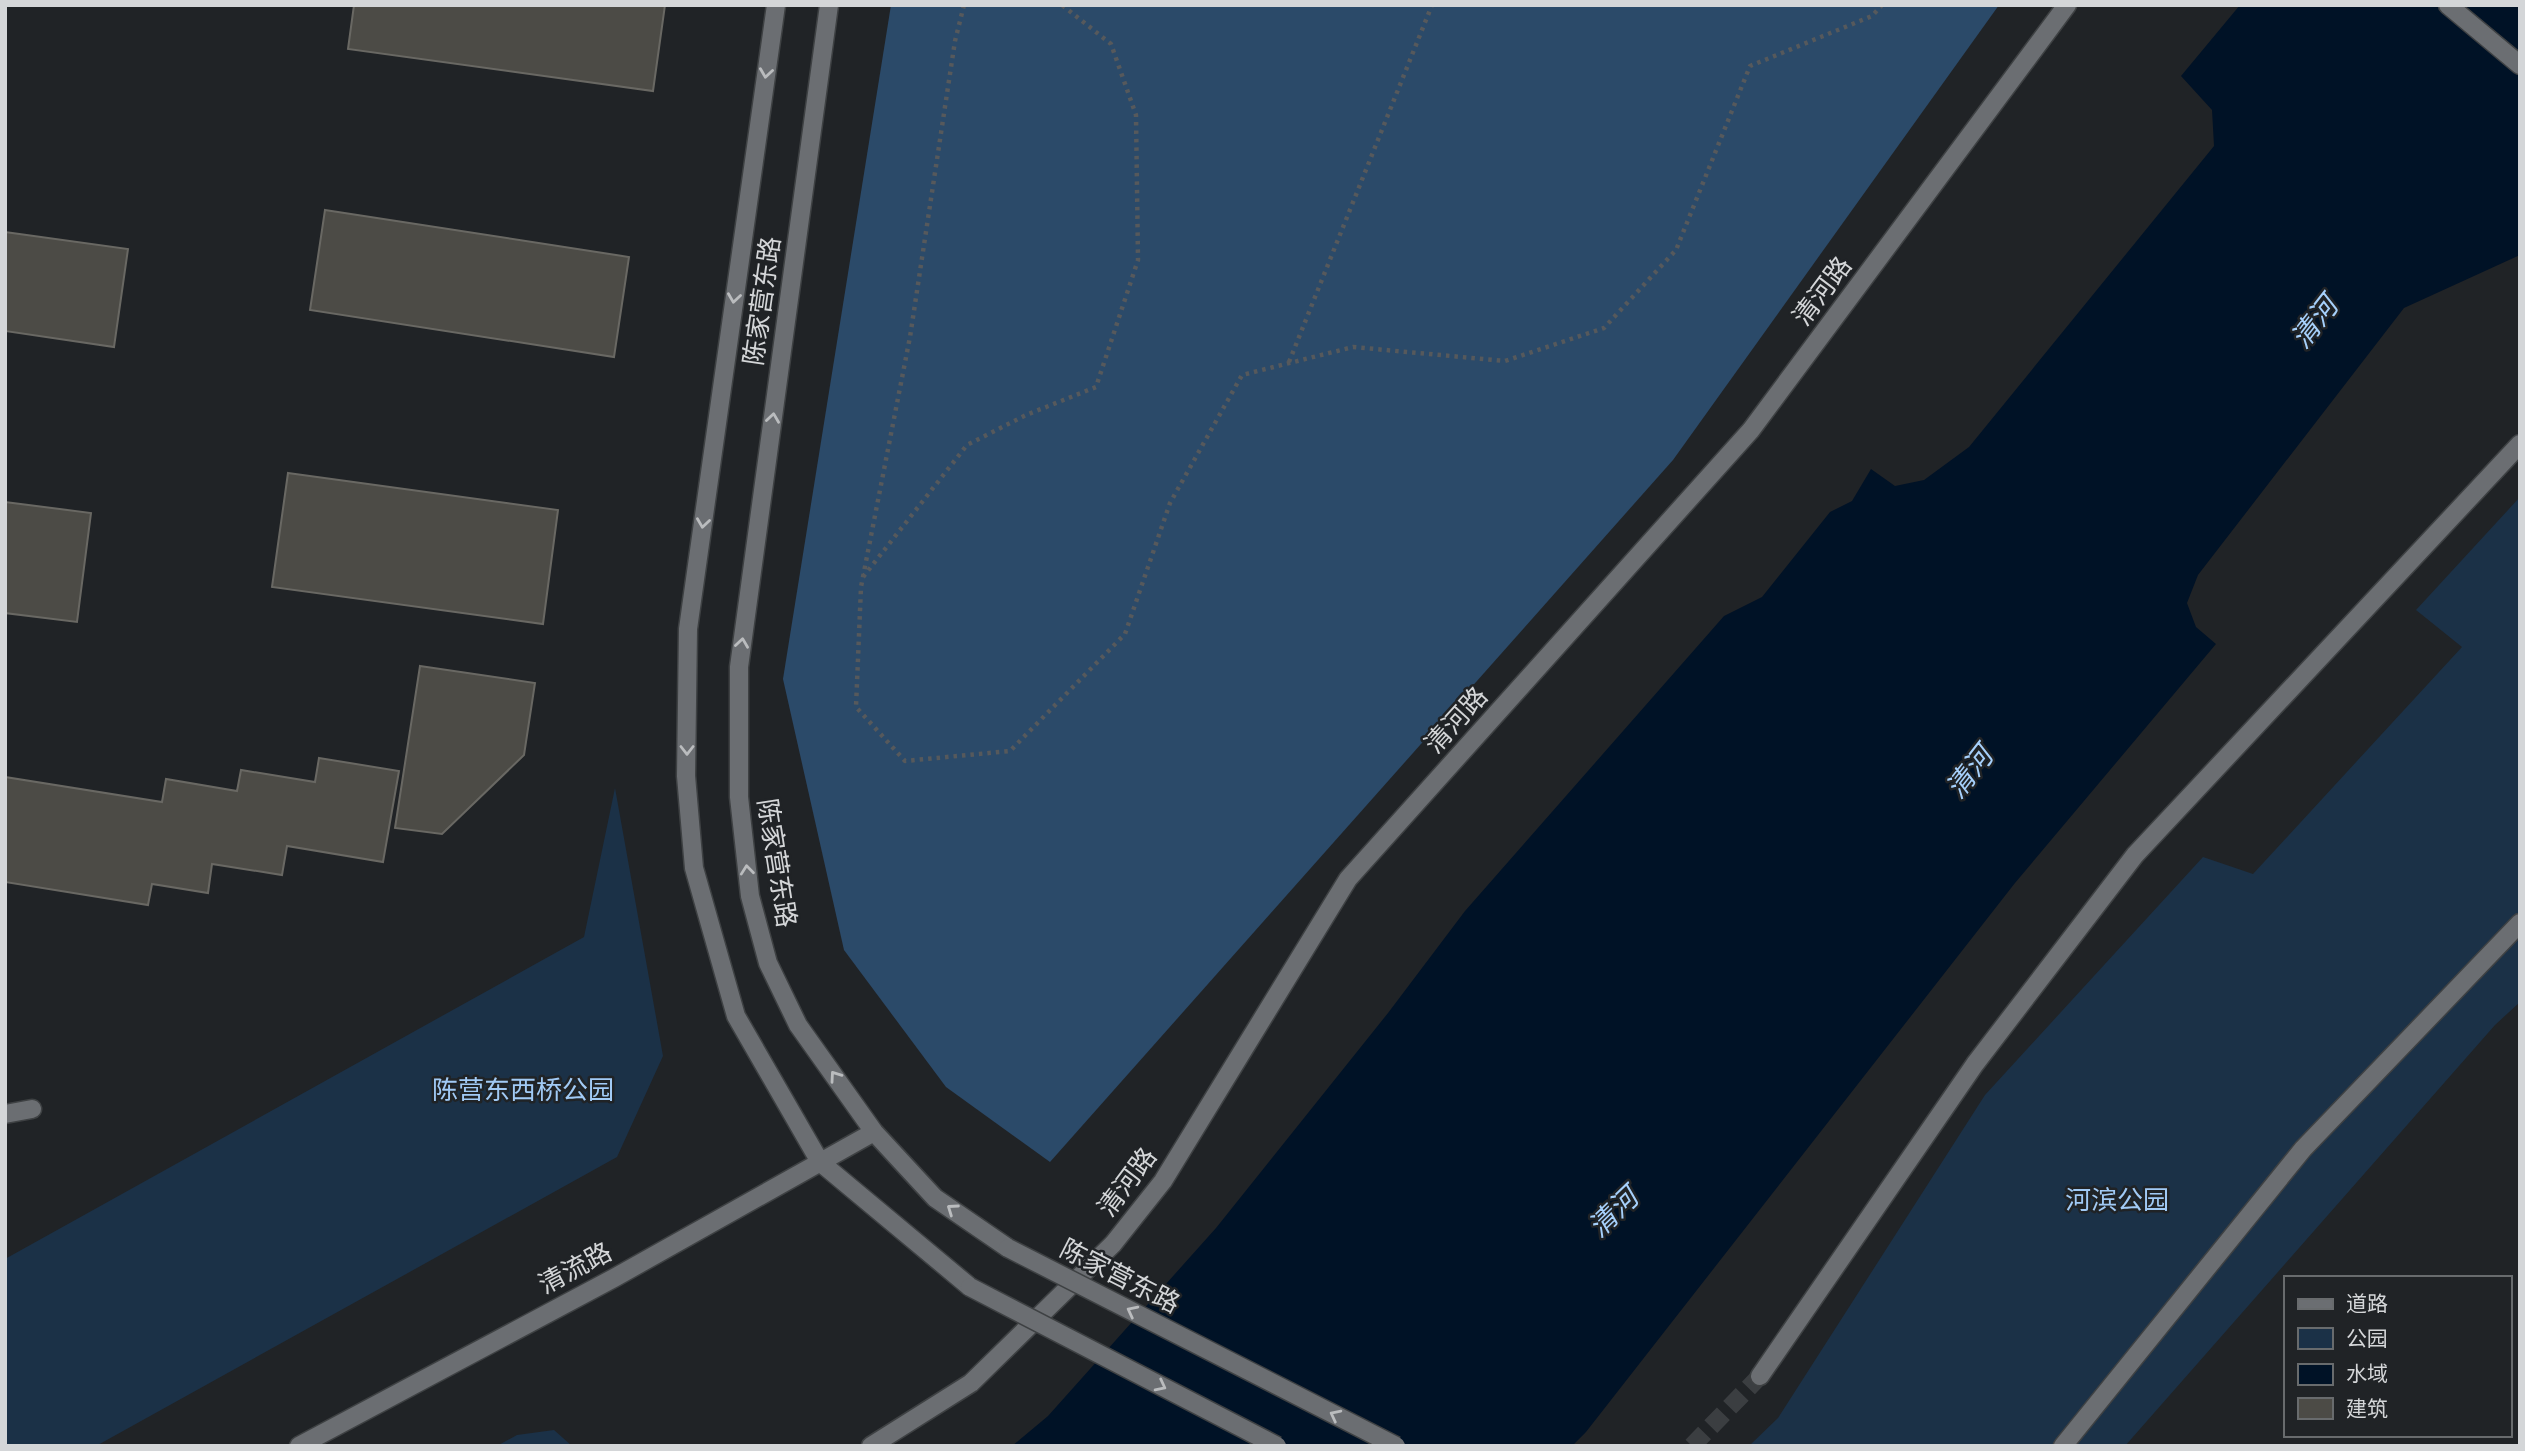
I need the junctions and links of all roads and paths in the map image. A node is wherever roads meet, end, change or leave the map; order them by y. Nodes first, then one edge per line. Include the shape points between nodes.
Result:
1 (776, 5) edge
2 (829, 5) edge
3 (964, 5) edge
4 (1062, 5) edge
5 (1432, 5) edge
6 (1882, 5) edge
7 (2067, 5) edge
8 (2448, 5) edge
9 (2520, 65) edge
10 (1289, 363) junction
11 (2520, 444) edge
12 (863, 578) junction
13 (2520, 923) edge
14 (32, 1110) dead end
15 (5, 1114) edge
16 (874, 1132) junction
17 (820, 1162) junction
18 (1760, 1376) tunnel mouth
19 (299, 1446) edge
20 (871, 1446) edge
21 (1277, 1446) edge
22 (1396, 1446) edge
23 (2063, 1446) edge

1 -> 17 street, 陈家营东路 via 688,629 686,776 694,868 736,1016
16 -> 2 street, 陈家营东路 via 799,1025 768,963 750,897 739,797 739,667
3 - 12 path via 910,337
4 - 12 path via 1111,44 1136,115 1138,260 1096,387 967,445
5 - 10 path
6 - 10 path via 1872,16 1749,66 1676,250 1604,328 1505,361 1353,347
7 - 20 street, 清河路 via 1752,430 1349,879 1163,1181 1113,1244 971,1382
8 - 9 street
10 - 12 path via 1241,375 1170,503 1125,634 1010,751 905,761 856,707
11 - 18 street via 2135,855 1975,1064
13 - 23 street via 2303,1149
14 - 15 street
16 - 17 street, 清流路
22 -> 16 street, 陈家营东路, bridge via 1008,1248 935,1198
17 - 19 street, 清流路
17 -> 21 street, 陈家营东路, bridge via 970,1287

